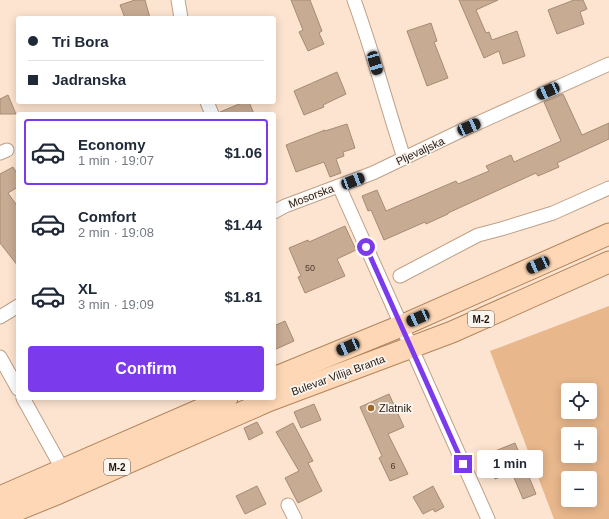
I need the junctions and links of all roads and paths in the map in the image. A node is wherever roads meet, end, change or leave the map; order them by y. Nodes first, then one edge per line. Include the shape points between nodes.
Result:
1 (178, 0) edge
2 (354, 0) edge
3 (182, 16) edge
4 (609, 64) edge
5 (404, 158) junction
6 (339, 186) junction
7 (609, 188) edge
8 (276, 211) edge
9 (609, 234) edge
10 (609, 262) edge
11 (400, 276) dead end
12 (16, 307) edge
13 (0, 317) edge
14 (401, 326) junction
15 (410, 348) junction
16 (0, 357) edge
17 (276, 377) edge
18 (16, 385) edge
19 (276, 398) edge
20 (24, 400) edge
21 (222, 400) edge
22 (271, 400) edge
23 (62, 470) junction
24 (288, 505) dead end
25 (2, 512) edge
26 (295, 519) edge
27 (488, 519) edge

1 - 3 street
2 - 5 street
4 - 5 street, Pljevaljska
5 - 6 street, Pljevaljska
6 - 8 street, Mosorska
6 - 14 street, Mosorska
7 - 11 street via 553,213 478,235
9 - 14 main road, Bulevar Vilija Branta / M-2
10 - 15 main road, Bulevar Vilija Branta / M-2
12 - 13 street
14 - 15 street, Mosorska
14 - 17 main road, Bulevar Vilija Branta / M-2
15 - 19 main road, Bulevar Vilija Branta / M-2
15 - 27 street, Mosorska
16 - 18 street
20 - 23 street
21 - 23 main road, Bulevar Vilija Branta / M-2
22 - 25 main road, Bulevar Vilija Branta / M-2 via 59,493
23 - 25 main road, Bulevar Vilija Branta / M-2
24 - 26 street

